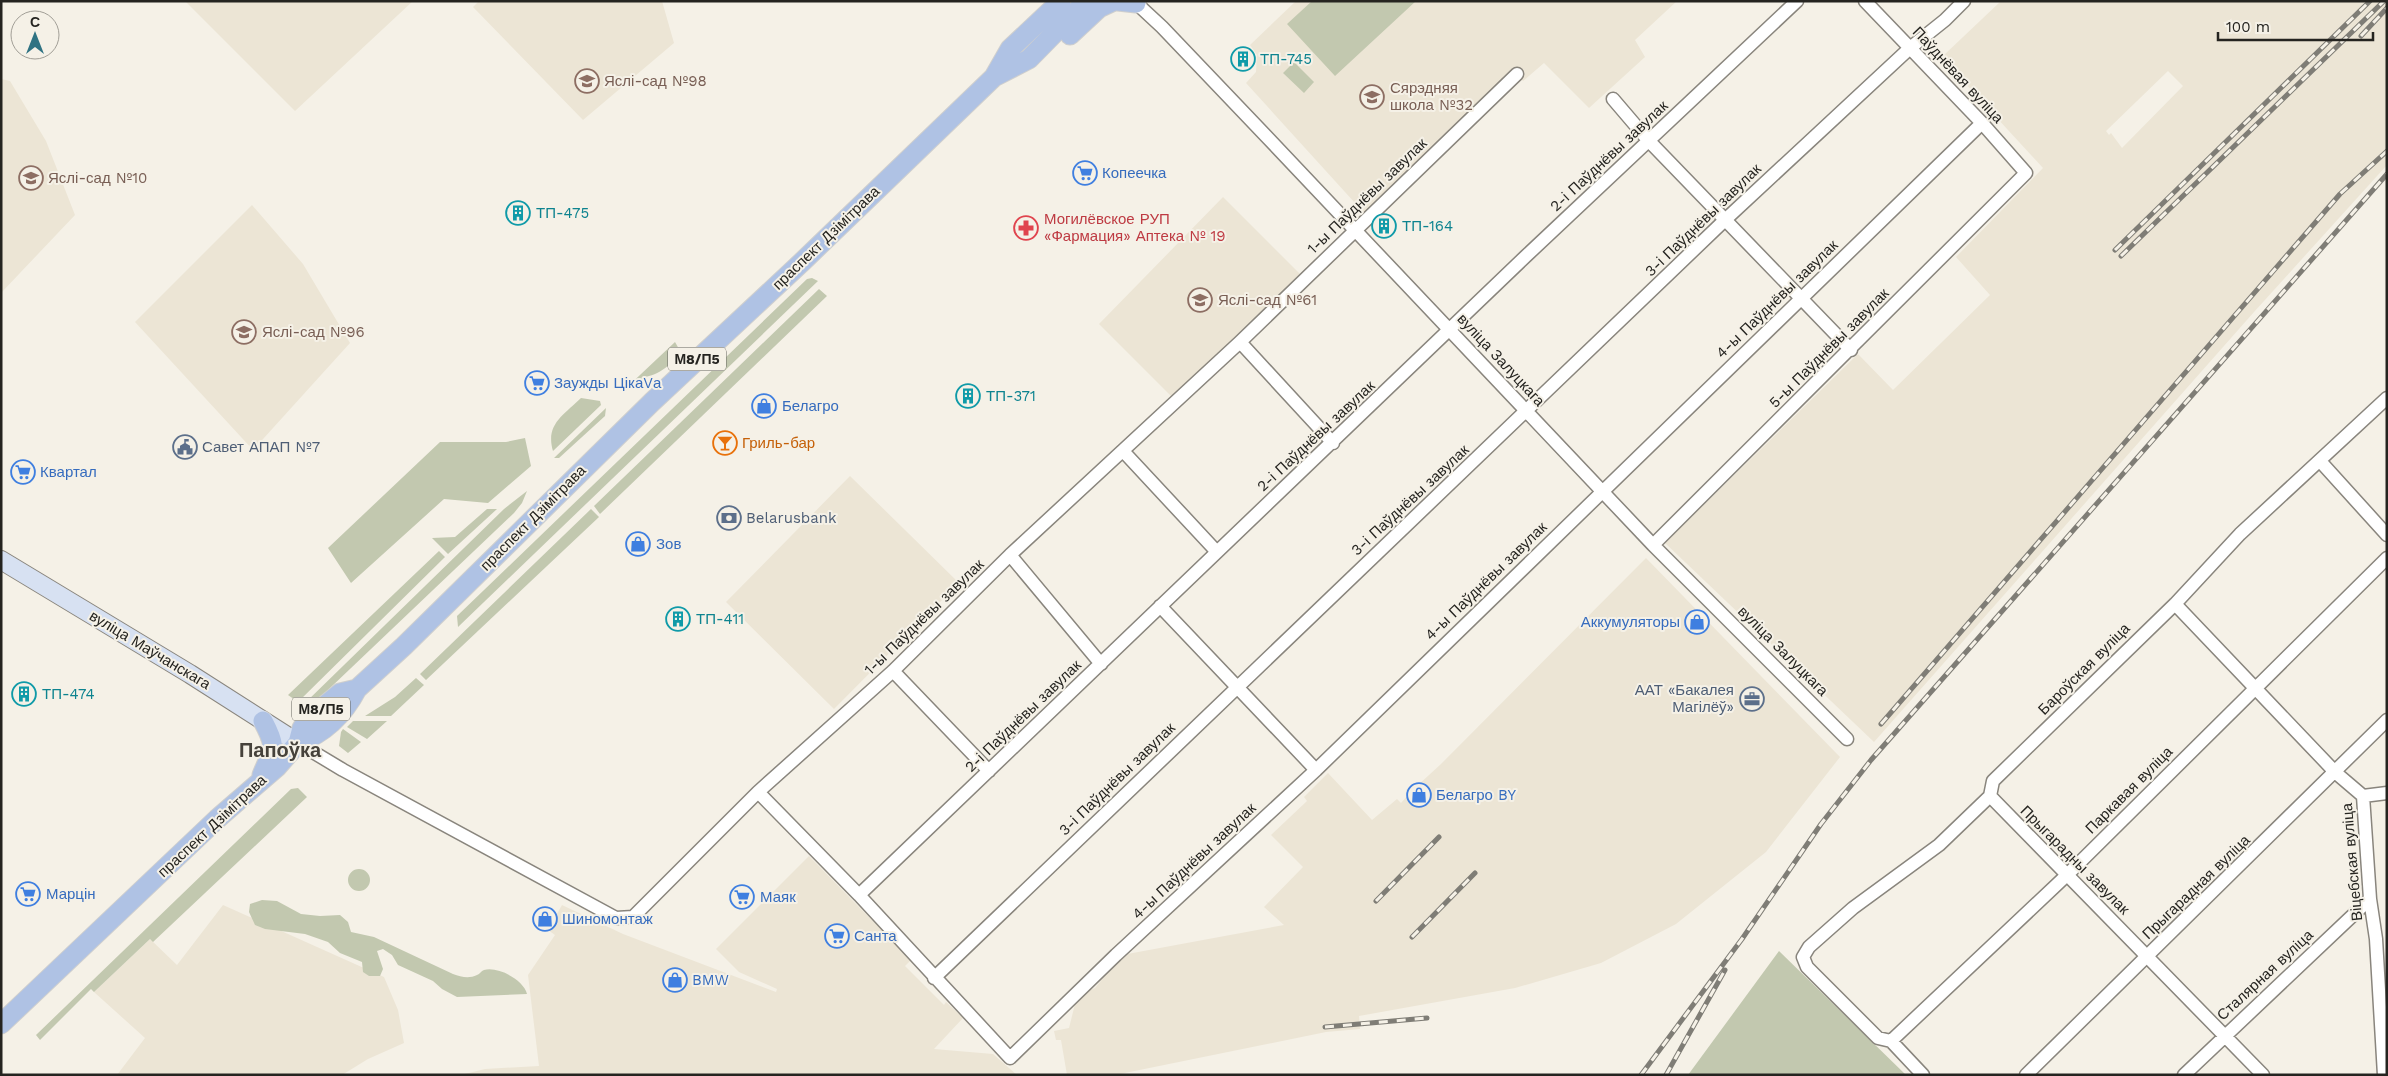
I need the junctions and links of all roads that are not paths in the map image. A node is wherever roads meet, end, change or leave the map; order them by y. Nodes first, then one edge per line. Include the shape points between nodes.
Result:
1 (1061, 1) edge
2 (1086, 1) edge
3 (1114, 1) edge
4 (1797, 1) edge
5 (1864, 1) edge
6 (1964, 1) edge
7 (1129, 2) edge
8 (1910, 48) junction
9 (1029, 58) junction
10 (1517, 74) dead end
11 (994, 77) junction
12 (1613, 99) dead end
13 (1982, 123) junction
14 (1648, 140) junction
15 (2026, 173) joint
16 (1726, 219) junction
17 (1354, 231) junction
18 (1802, 298) junction
19 (1451, 330) junction
20 (1240, 342) junction
21 (1851, 350) junction
22 (2387, 398) edge
23 (1527, 412) junction
24 (1333, 443) junction
25 (1123, 451) junction
26 (2320, 461) junction
27 (1602, 491) junction
28 (2387, 535) edge
29 (1653, 545) junction
30 (1217, 552) junction
31 (1010, 556) junction
32 (2387, 558) edge
33 (1, 560) edge
34 (2175, 604) junction
35 (1160, 606) junction
36 (1101, 664) junction
37 (893, 671) junction
38 (1238, 686) junction
39 (2253, 688) junction
40 (2387, 720) edge
41 (264, 721) junction
42 (1847, 740) dead end
43 (298, 743) junction
44 (1316, 770) junction
45 (989, 771) junction
46 (2336, 773) junction
47 (259, 782) junction
48 (758, 792) junction
49 (2387, 793) edge
50 (1990, 796) junction
51 (2363, 796) junction
52 (2068, 874) junction
53 (859, 896) junction
54 (2370, 899) junction
55 (2382, 938) edge
56 (2148, 957) junction
57 (934, 978) junction
58 (1, 1024) edge
59 (2225, 1035) junction
60 (1890, 1042) junction
61 (2384, 1067) edge
62 (1923, 1075) edge
63 (2026, 1075) edge
64 (2184, 1075) edge
65 (2263, 1075) edge
66 (2372, 1075) edge

1 - 11 main road, праспект Дзімітрава / М8/П5 via 1010,49
2 - 9 main road
3 - 9 main road via 1099,8 1046,54
4 - 14 street, 2-і Паўднёвы завулак
5 - 8 street, Паўднёвая вуліца
6 - 8 street, 3-і Паўднёвы завулак via 1946,20
7 - 17 street, вуліца Залуцкага via 1162,27
8 - 13 street, Паўднёвая вуліца
8 - 16 street, 3-і Паўднёвы завулак
9 - 11 main road
10 - 17 street, 1-ы Паўднёвы завулак
11 - 43 main road, праспект Дзімітрава / М8/П5 via 804,261 678,376 404,646 357,689 340,693 312,716 302,728
12 - 14 street
13 - 15 street, Паўднёвая вуліца
13 - 18 street, 4-ы Паўднёвы завулак
14 - 16 street
14 - 19 street, 2-і Паўднёвы завулак
15 - 21 street, 5-ы Паўднёвы завулак
16 - 18 street
16 - 23 street, 3-і Паўднёвы завулак
17 - 19 street, вуліца Залуцкага
17 - 20 street, 1-ы Паўднёвы завулак
18 - 21 street
18 - 27 street, 4-ы Паўднёвы завулак
19 - 23 street, вуліца Залуцкага
19 - 24 street, 2-і Паўднёвы завулак
20 - 24 street
20 - 25 street, 1-ы Паўднёвы завулак
21 - 29 street, 5-ы Паўднёвы завулак
22 - 26 street, Бароўская вуліца
23 - 27 street, вуліца Залуцкага
23 - 38 street, 3-і Паўднёвы завулак
24 - 30 street, 2-і Паўднёвы завулак
25 - 30 street
25 - 31 street, 1-ы Паўднёвы завулак
26 - 28 street
26 - 34 street, Бароўская вуліца via 2240,534
27 - 29 street, вуліца Залуцкага
27 - 44 street, 4-ы Паўднёвы завулак
29 - 42 street, вуліца Залуцкага
30 - 35 street, 2-і Паўднёвы завулак
31 - 36 street
31 - 37 street, 1-ы Паўднёвы завулак
32 - 39 street, Паркавая вуліца
33 - 41 main road, вуліца Маўчанскага
34 - 39 street, Віцебская вуліца
34 - 50 street, Бароўская вуліца via 1993,781
35 - 36 street, 2-і Паўднёвы завулак
35 - 38 street
36 - 45 street, 2-і Паўднёвы завулак
37 - 45 street
37 - 48 street, 1-ы Паўднёвы завулак
38 - 44 street
38 - 57 street, 3-і Паўднёвы завулак
39 - 46 street, Віцебская вуліца
39 - 52 street, Паркавая вуліца
40 - 46 street, Прыгарадная вуліца
41 - 43 main road, вуліца Маўчанскага
41 - 47 main road via 273,744
43 - 47 main road, праспект Дзімітрава / М8/П5
43 - 48 street, 1-ы Паўднёвы завулак via 616,918 633,917
44 - 57 street, 4-ы Паўднёвы завулак via 1010,1058
45 - 53 street, 2-і Паўднёвы завулак
46 - 51 street, Віцебская вуліца
46 - 56 street, Прыгарадная вуліца
47 - 58 main road, праспект Дзімітрава / М8/П5
48 - 53 street
49 - 51 street
50 - 52 street, Прыгарадны завулак
50 - 60 street, Бароўская вуліца via 1939,845 1853,908 1809,947 1803,957 1807,967 1878,1038
51 - 54 street, Віцебская вуліца
52 - 56 street, Прыгарадны завулак
52 - 60 street, Паркавая вуліца
53 - 57 street
54 - 55 street, Віцебская вуліца
54 - 59 street, Сталярная вуліца
55 - 61 street, Віцебская вуліца
56 - 59 street, Прыгарадны завулак
56 - 63 street, Прыгарадная вуліца
59 - 64 street, Сталярная вуліца
59 - 65 street, Прыгарадны завулак
60 - 62 street
61 - 66 street

